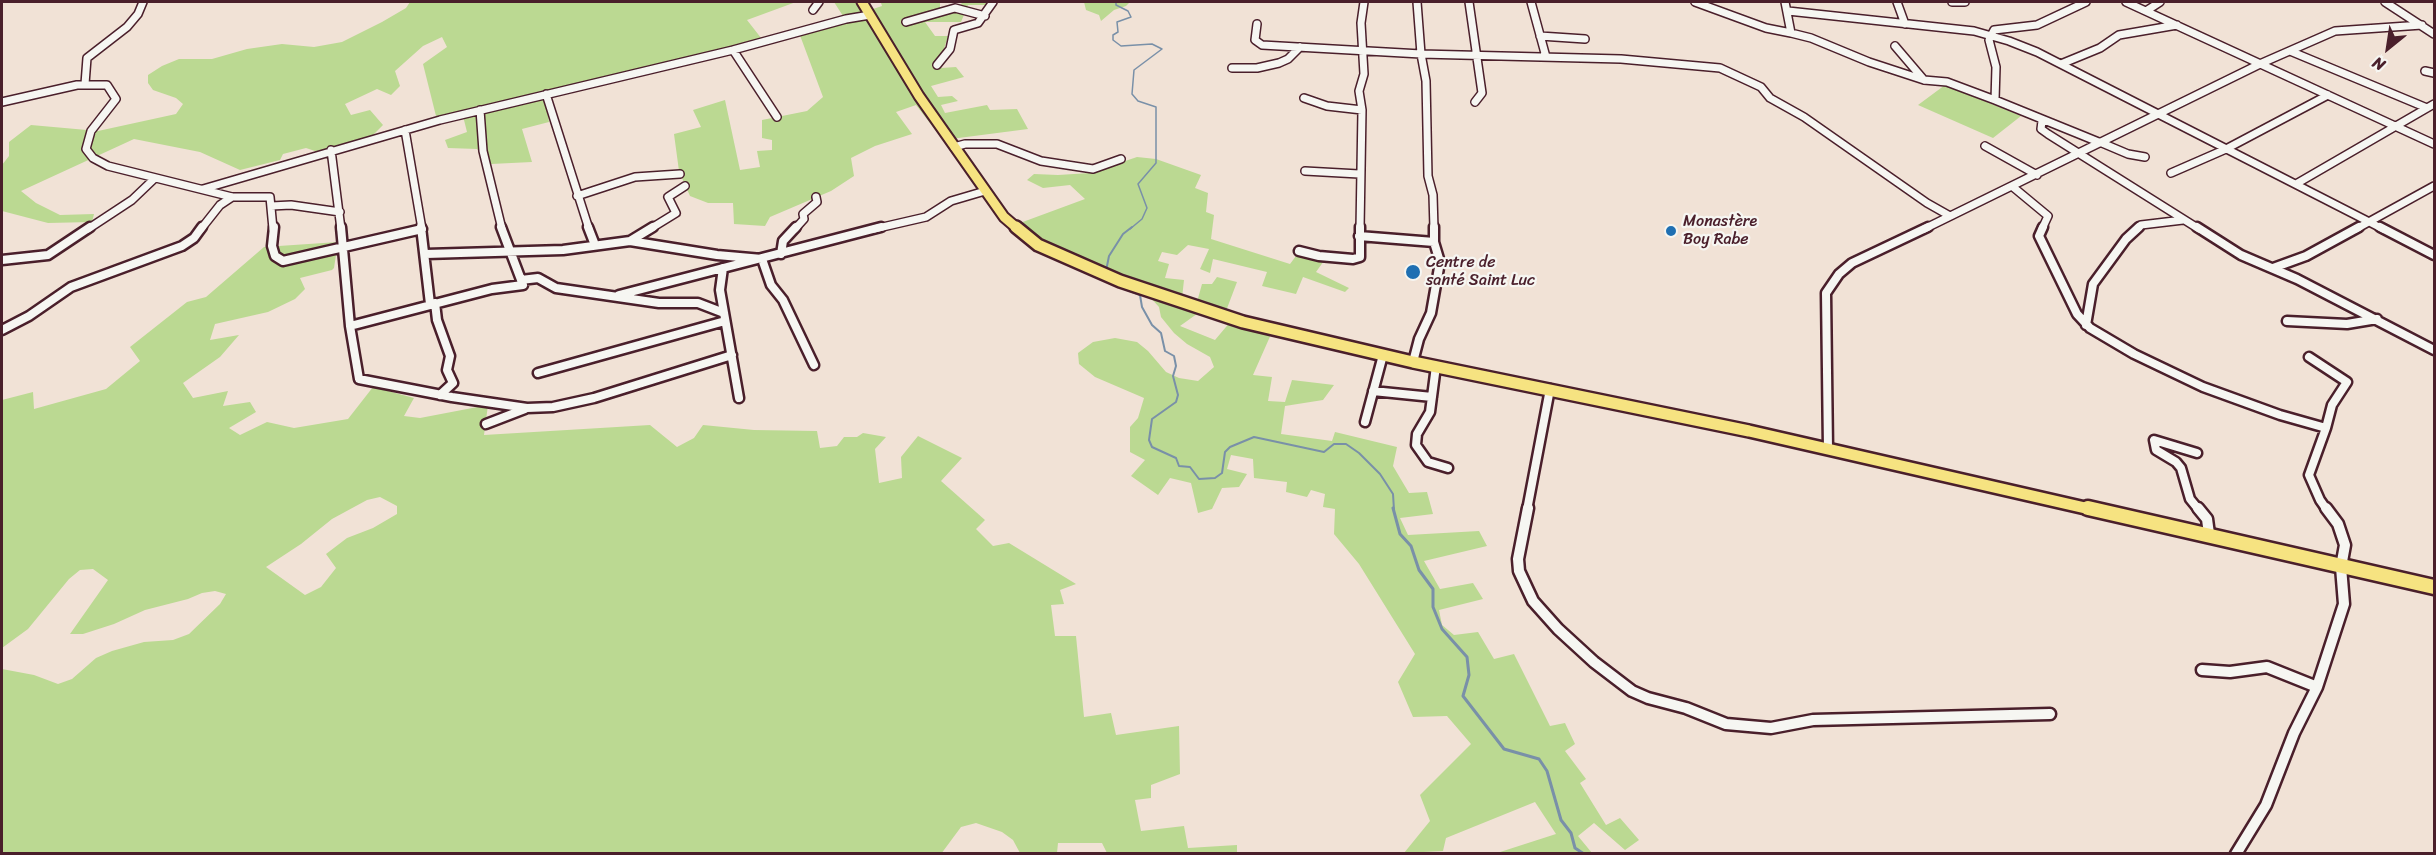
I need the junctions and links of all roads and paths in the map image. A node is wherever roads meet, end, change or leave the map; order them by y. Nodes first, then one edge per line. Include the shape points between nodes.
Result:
1 (143, 2) edge
2 (819, 2) edge
3 (862, 2) edge
4 (993, 2) edge
5 (1364, 2) edge
6 (1417, 2) edge
7 (1469, 2) edge
8 (1532, 2) edge
9 (1695, 2) edge
10 (1724, 2) edge
11 (1785, 2) edge
12 (1897, 2) edge
13 (1952, 2) edge
14 (1965, 2) edge
15 (2086, 2) edge
16 (2127, 2) edge
17 (2160, 2) edge
18 (2385, 2) edge
19 (813, 10) dead end
20 (1788, 11) junction
21 (2146, 11) junction
22 (1725, 12) junction
23 (870, 15) junction
24 (985, 16) junction
25 (906, 22) dead end
26 (1257, 24) dead end
27 (1905, 24) junction
28 (2178, 25) junction
29 (2430, 29) edge
30 (1791, 33) junction
31 (1990, 34) junction
32 (1540, 36) junction
33 (1585, 39) dead end
34 (1895, 46) dead end
35 (1300, 47) junction
36 (733, 50) junction
37 (1364, 51) junction
38 (2290, 51) junction
39 (1421, 54) junction
40 (1478, 54) junction
41 (1546, 57) junction
42 (2262, 63) junction
43 (2061, 64) junction
44 (937, 65) dead end
45 (1233, 68) dead end
46 (2425, 71) dead end
47 (2434, 73) edge
48 (1924, 80) junction
49 (85, 84) junction
50 (546, 94) junction
51 (2328, 95) junction
52 (1304, 98) dead end
53 (1995, 100) junction
54 (2, 102) edge
55 (1475, 102) dead end
56 (2434, 104) edge
57 (2427, 108) junction
58 (480, 110) junction
59 (1362, 110) junction
60 (2160, 115) junction
61 (777, 117) dead end
62 (2042, 121) junction
63 (2396, 126) junction
64 (405, 130) junction
65 (2101, 143) junction
66 (2434, 144) edge
67 (1985, 146) dead end
68 (954, 147) junction
69 (2226, 149) junction
70 (331, 150) junction
71 (2080, 153) junction
72 (2145, 157) dead end
73 (1121, 159) dead end
74 (1305, 171) dead end
75 (2171, 173) dead end
76 (680, 174) dead end
77 (1359, 174) junction
78 (2037, 175) junction
79 (155, 178) junction
80 (2296, 184) junction
81 (686, 186) dead end
82 (2434, 186) edge
83 (2013, 187) junction
84 (202, 189) junction
85 (985, 191) junction
86 (212, 192) junction
87 (577, 196) junction
88 (232, 197) junction
89 (816, 197) dead end
90 (271, 206) junction
91 (340, 212) junction
92 (211, 214) junction
93 (1950, 216) junction
94 (2183, 220) junction
95 (2370, 223) junction
96 (422, 229) junction
97 (1359, 236) junction
98 (630, 241) junction
99 (1434, 242) junction
100 (595, 245) junction
101 (344, 248) junction
102 (508, 250) junction
103 (1299, 250) dead end
104 (426, 254) junction
105 (781, 254) junction
106 (2434, 255) edge
107 (762, 259) junction
108 (2, 260) edge
109 (723, 268) junction
110 (2273, 268) junction
111 (521, 280) junction
112 (619, 295) junction
113 (432, 304) junction
114 (724, 317) junction
115 (2377, 319) junction
116 (2287, 321) dead end
117 (2086, 325) junction
118 (350, 326) junction
119 (3, 328) edge
120 (2434, 350) edge
121 (732, 355) junction
122 (1383, 355) junction
123 (2309, 357) dead end
124 (1413, 362) junction
125 (814, 365) dead end
126 (1436, 366) junction
127 (538, 373) dead end
128 (1550, 389) junction
129 (1373, 391) junction
130 (440, 395) junction
131 (1432, 397) junction
132 (739, 398) dead end
133 (527, 408) junction
134 (1365, 422) dead end
135 (486, 424) dead end
136 (2326, 428) junction
137 (1828, 449) junction
138 (2198, 453) dead end
139 (1448, 468) dead end
140 (2209, 534) junction
141 (2341, 567) junction
142 (2434, 587) edge
143 (2202, 670) dead end
144 (2317, 687) junction
145 (2050, 714) dead end
146 (2236, 854) edge

1 - 49 street via 127,27 87,58
2 - 19 street
3 - 23 main road
4 - 24 street
5 - 37 street
6 - 39 street
7 - 40 street
8 - 32 street
9 - 22 street
10 - 22 street
11 - 20 street
12 - 27 street
13 - 14 street
15 - 31 street via 2037,25 2005,27
16 - 21 street
17 - 21 street
18 - 29 street
20 - 27 street
20 - 30 street
21 - 28 street
22 - 30 street
23 - 36 street
23 - 68 main road
24 - 25 street via 955,8
24 - 44 street via 978,23 956,28 950,49
26 - 35 street via 1255,40 1259,43
27 - 31 street
28 - 42 street
28 - 43 street via 2119,35 2100,48
29 - 38 street via 2335,31
30 - 48 street
31 - 43 street
31 - 53 street via 1996,67
32 - 33 street
32 - 41 street
34 - 48 street
35 - 37 street
35 - 45 street via 1279,63
36 - 50 street
36 - 61 street
37 - 39 street
37 - 59 street via 1359,91
38 - 42 street
38 - 57 street
39 - 40 street
39 - 99 street via 1426,81
40 - 41 street
40 - 55 street via 1482,93
41 - 93 street via 1677,63 1730,71 1761,87 1770,98
42 - 51 street
42 - 60 street
43 - 60 street
46 - 47 street
48 - 53 street via 1947,82
49 - 54 street
49 - 79 street via 107,85 116,99 90,131 88,154 108,166
50 - 58 street
50 - 87 street
51 - 63 street
51 - 69 street
52 - 59 street via 1327,106
53 - 62 street
56 - 57 street
57 - 63 street
58 - 64 street
58 - 102 street via 483,150
59 - 77 street
60 - 65 street
60 - 69 street
62 - 65 street
62 - 71 street via 2041,129
63 - 66 street
63 - 80 street
64 - 70 street
64 - 96 street
65 - 71 street
65 - 72 street
67 - 78 street
68 - 73 street via 997,144 1041,161 1093,169
68 - 85 main road
69 - 75 street
69 - 80 street
70 - 84 street
70 - 91 street
71 - 78 street
71 - 94 street
74 - 77 street
76 - 87 street via 635,177
77 - 97 street
78 - 83 street
79 - 84 street
79 - 108 street via 132,200 48,255
80 - 95 street
81 - 98 street via 668,197 676,213
82 - 95 street
83 - 93 street
83 - 117 street via 2048,216 2039,236
84 - 86 street
85 - 105 street via 951,201 926,217
85 - 122 main road via 1004,217 1038,245 1120,281 1243,322
86 - 88 street
86 - 92 street
87 - 100 street
88 - 90 street via 270,197
88 - 92 street
89 - 105 street via 817,202 783,241
90 - 91 street
90 - 101 street via 272,246 278,259 295,260
91 - 101 street
92 - 119 street via 194,238 182,246 71,287 29,316
93 - 137 street via 1852,263 1826,293
94 - 110 street via 2241,255
94 - 117 street via 2141,225 2126,239 2093,284
95 - 106 street
95 - 110 street via 2306,256
96 - 101 street
96 - 104 street
97 - 99 street
97 - 103 street via 1358,259
98 - 100 street
98 - 107 street
99 - 124 street via 1440,262 1434,298
100 - 102 street via 563,250
101 - 118 street
102 - 104 street
102 - 111 street
104 - 113 street
105 - 107 street
107 - 109 street
107 - 125 street via 771,285 783,300
109 - 112 street
109 - 114 street via 720,290
110 - 115 street
111 - 112 street via 538,278 556,288
111 - 113 street via 523,285
112 - 114 street via 659,303 698,303
113 - 118 street
113 - 130 street via 450,356 447,370 453,383
114 - 121 street
114 - 127 street
115 - 116 street via 2347,324
115 - 120 street
117 - 136 street via 2134,354 2203,387
118 - 130 street via 359,379
121 - 132 street
121 - 133 street via 594,398
122 - 124 main road
122 - 129 street
123 - 136 street via 2348,382 2332,405
124 - 126 main road
126 - 128 main road
126 - 131 street
128 - 137 main road
128 - 145 street via 1518,558 1519,571 1533,601 1558,629 1632,691 1726,724 1771,728 1813,720
129 - 131 street
129 - 134 street
130 - 133 street
131 - 139 street via 1416,445 1428,462
133 - 135 street
136 - 141 street via 2309,475 2320,501 2338,524 2345,545
137 - 140 main road
138 - 140 street via 2154,440 2156,450 2181,468 2190,499 2207,519
140 - 141 main road
141 - 142 main road
141 - 144 street via 2344,604
143 - 144 street via 2230,672 2268,667
144 - 146 street via 2266,805

